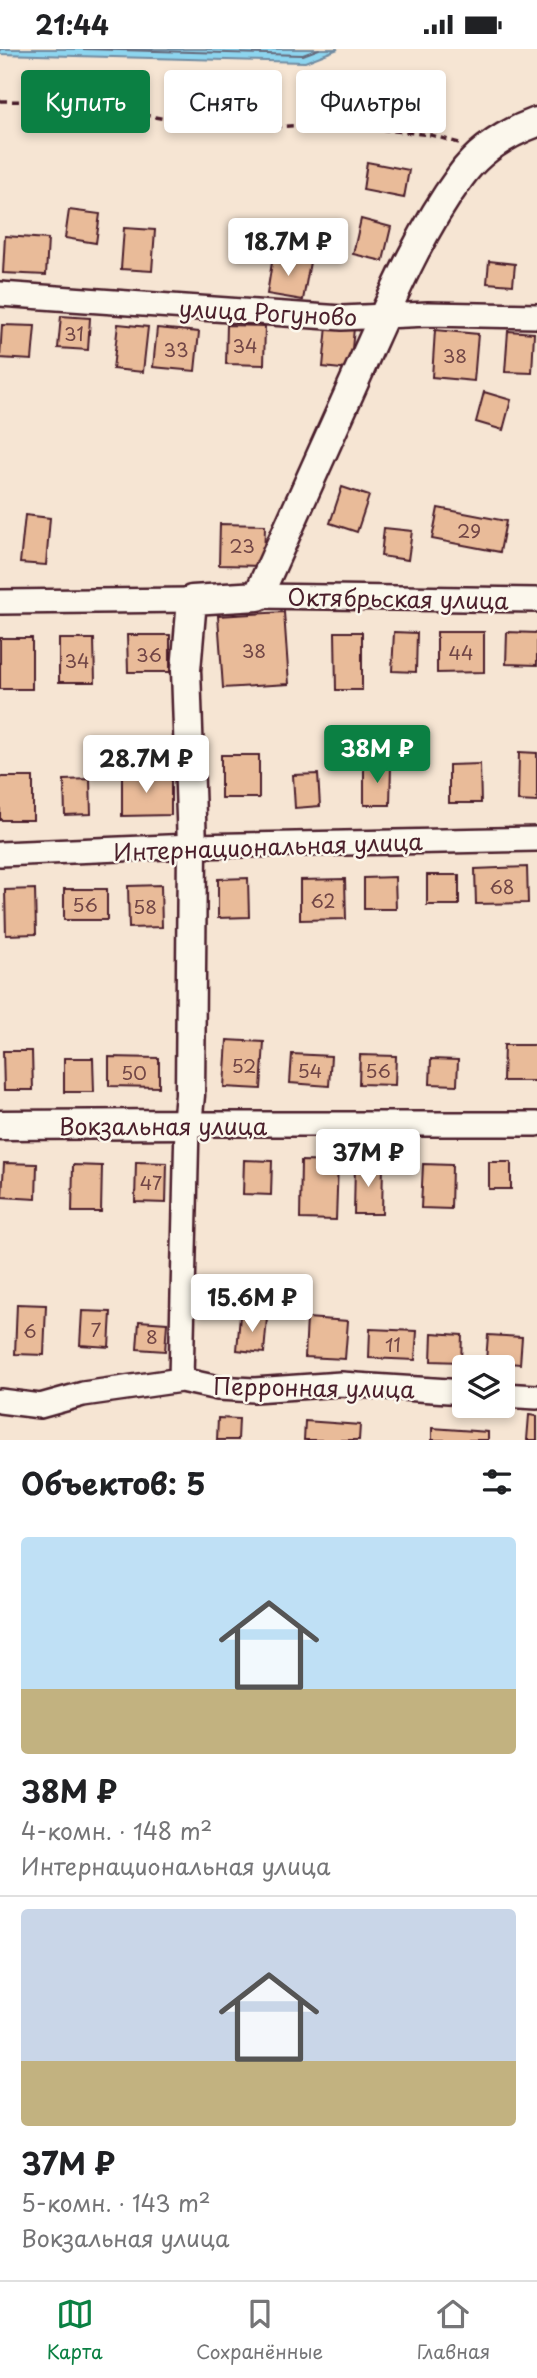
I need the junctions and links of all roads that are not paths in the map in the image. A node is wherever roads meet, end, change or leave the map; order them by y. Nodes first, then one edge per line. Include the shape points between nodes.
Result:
1 (537, 122) edge
2 (0, 295) edge
3 (537, 316) edge
4 (383, 317) junction
5 (258, 596) junction
6 (192, 600) junction
7 (537, 600) edge
8 (0, 602) edge
9 (537, 839) edge
10 (192, 846) junction
11 (0, 854) edge
12 (537, 1123) edge
13 (187, 1124) junction
14 (0, 1125) edge
15 (181, 1380) junction
16 (452, 1391) edge
17 (515, 1396) edge
18 (537, 1397) edge
19 (0, 1401) edge

1 - 4 street via 513,131 461,176
2 - 4 street, улица Рогуново
3 - 4 street, улица Рогуново
4 - 5 street
5 - 6 street
5 - 7 street, Октябрьская улица
6 - 8 street
6 - 10 street via 186,670
9 - 10 street, Интернациональная улица
10 - 11 street, Интернациональная улица
10 - 13 street
12 - 13 street, Вокзальная улица
13 - 14 street, Вокзальная улица
13 - 15 street
15 - 16 street, Перронная улица via 254,1390 330,1384
15 - 19 street, Перронная улица via 83,1394 40,1406
17 - 18 street

